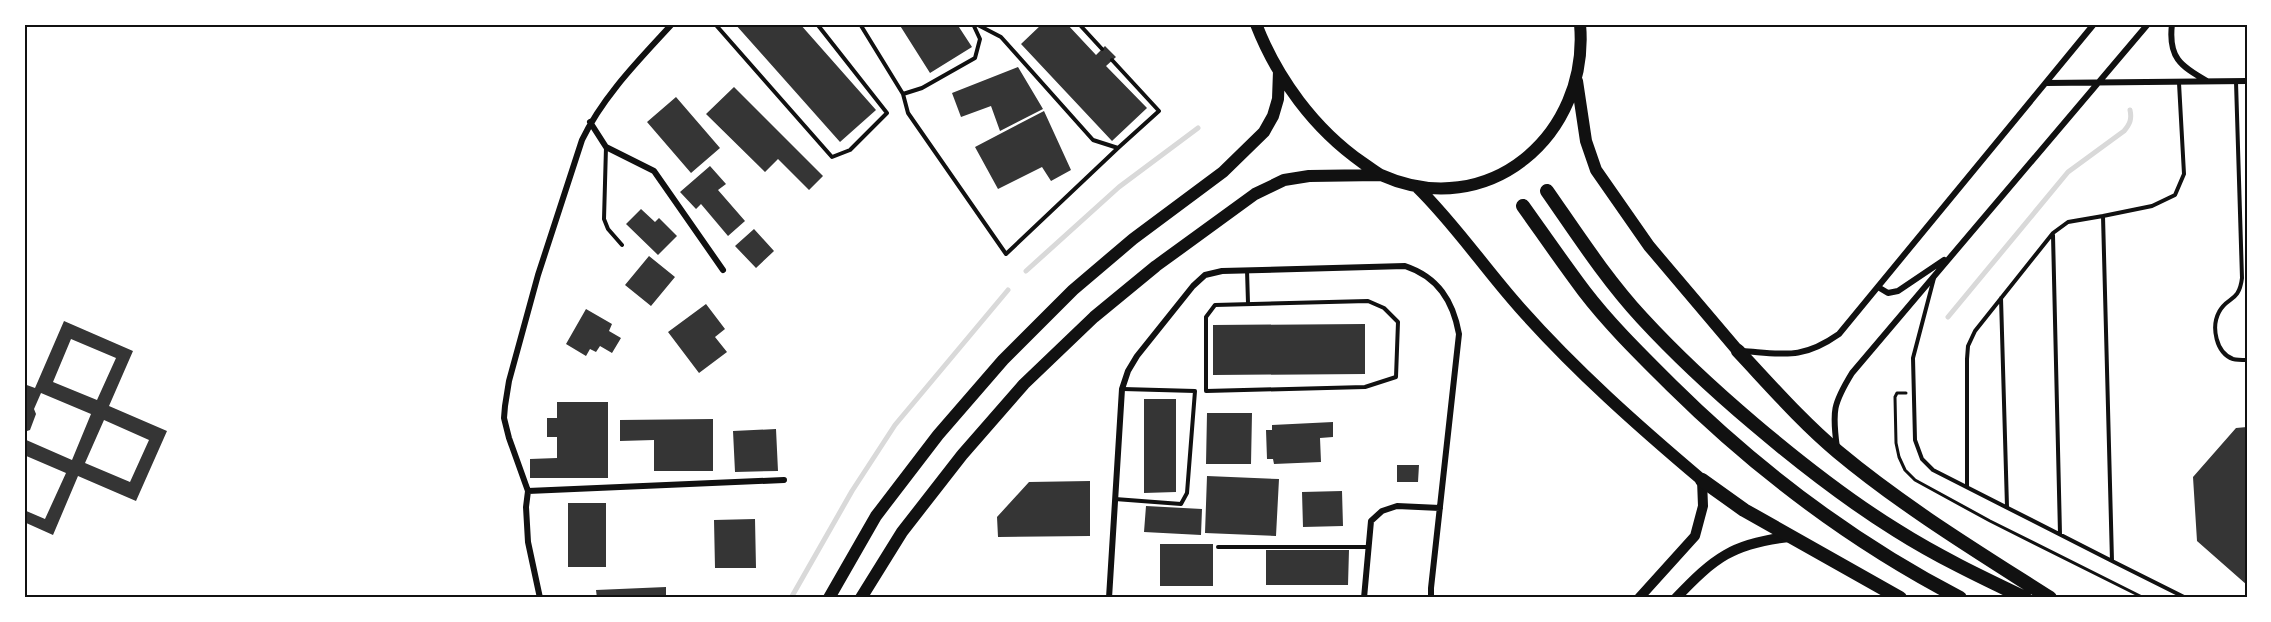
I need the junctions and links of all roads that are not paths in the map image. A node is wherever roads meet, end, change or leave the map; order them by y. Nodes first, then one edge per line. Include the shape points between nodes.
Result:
1 (672, 24) edge
2 (714, 24) edge
3 (817, 24) edge
4 (860, 24) edge
5 (974, 24) edge
6 (1078, 24) edge
7 (1256, 24) edge
8 (1580, 24) edge
9 (2094, 24) edge
10 (2148, 24) edge
11 (2172, 24) edge
12 (1102, 49) dead end
13 (1112, 60) dead end
14 (1279, 71) junction
15 (1576, 80) junction
16 (2236, 81) junction
17 (2247, 81) edge
18 (2180, 82) junction
19 (2209, 82) junction
20 (2046, 83) junction
21 (2097, 83) junction
22 (903, 93) junction
23 (590, 122) junction
24 (606, 147) junction
25 (1118, 148) junction
26 (1380, 175) junction
27 (1417, 187) junction
28 (1547, 190) dead end
29 (1523, 206) dead end
30 (2103, 216) junction
31 (2053, 233) junction
32 (622, 245) dead end
33 (1949, 256) junction
34 (723, 270) dead end
35 (1247, 270) junction
36 (1935, 274) junction
37 (1878, 287) junction
38 (2001, 297) junction
39 (1248, 303) junction
40 (1738, 351) junction
41 (2247, 360) edge
42 (1122, 389) junction
43 (1837, 452) junction
44 (784, 480) dead end
45 (1702, 480) junction
46 (1967, 487) junction
47 (528, 491) junction
48 (1114, 499) junction
49 (2007, 507) junction
50 (1440, 508) junction
51 (2060, 534) junction
52 (1789, 537) junction
53 (1368, 547) junction
54 (1218, 548) dead end
55 (2112, 561) junction
56 (540, 598) edge
57 (829, 598) edge
58 (861, 598) edge
59 (1109, 598) edge
60 (1364, 598) edge
61 (1431, 598) edge
62 (1639, 598) edge
63 (1676, 598) edge
64 (1900, 598) edge
65 (1960, 598) edge
66 (2025, 598) edge
67 (2050, 598) edge
68 (2186, 598) edge

1 - 23 street via 629,70
2 - 3 lane via 832,157 850,150 887,113
4 - 22 lane
5 - 22 lane via 980,39 975,58 922,88
5 - 25 lane via 1001,37 1093,140
6 - 12 lane
7 - 14 main road
8 - 15 main road
9 - 20 street
10 - 21 street
11 - 19 street via 2176,59
13 - 25 lane via 1159,111
14 - 26 main road via 1323,130
14 - 57 main road via 1278,99 1264,132 1223,172 1073,290 1003,360 876,516
15 - 27 main road via 1558,121 1544,142 1524,160 1478,184 1448,189
15 - 40 main road via 1586,141 1596,170 1649,246
16 - 17 street
16 - 19 street
16 - 41 lane via 2242,278 2236,297 2219,312 2216,338 2231,358
18 - 19 street
18 - 21 street
18 - 30 lane via 2184,174 2175,195 2152,207
20 - 21 street
20 - 37 street
21 - 33 street
22 - 25 lane via 908,113 1006,254
23 - 24 street
23 - 47 street via 538,275 509,381 504,418
24 - 32 lane via 604,219
24 - 34 street via 654,171
26 - 27 main road
26 - 58 main road via 1310,176 1284,180 1255,194 1094,317 1024,384 962,455 902,532
27 - 45 main road via 1570,363
28 - 66 highway via 1606,276 1641,317 1728,402 1856,505 1942,556
29 - 65 highway via 1612,324 1708,422 1837,525
30 - 31 lane via 2068,222
30 - 55 lane
31 - 38 lane
31 - 51 lane
33 - 36 street
33 - 37 street via 1898,291 1888,293
35 - 39 lane
35 - 42 street via 1205,275 1193,286 1137,356
35 - 50 street via 1405,266 1436,282 1456,315 1459,334
36 - 43 street via 1852,373 1837,398 1833,422
36 - 46 lane via 1913,358 1915,440 1926,464
37 - 40 street via 1839,334 1820,348 1793,355
38 - 46 lane via 1968,346
38 - 49 lane
39 - 39 lane via 1215,305 1206,317 1206,391 1365,387 1396,377 1398,322 1384,308 1368,301
40 - 43 highway
42 - 48 street
42 - 48 lane via 1195,391 1187,494 1180,504
43 - 67 highway via 1904,503
44 - 47 street
45 - 52 highway
45 - 62 main road via 1703,506 1695,536
46 - 49 lane
47 - 56 street via 528,542
48 - 59 street
49 - 51 lane
50 - 53 street via 1397,506 1382,510 1371,521
50 - 61 street
51 - 55 lane
52 - 63 main road via 1741,546 1717,558
52 - 64 highway
53 - 54 lane
53 - 60 street
55 - 68 lane

